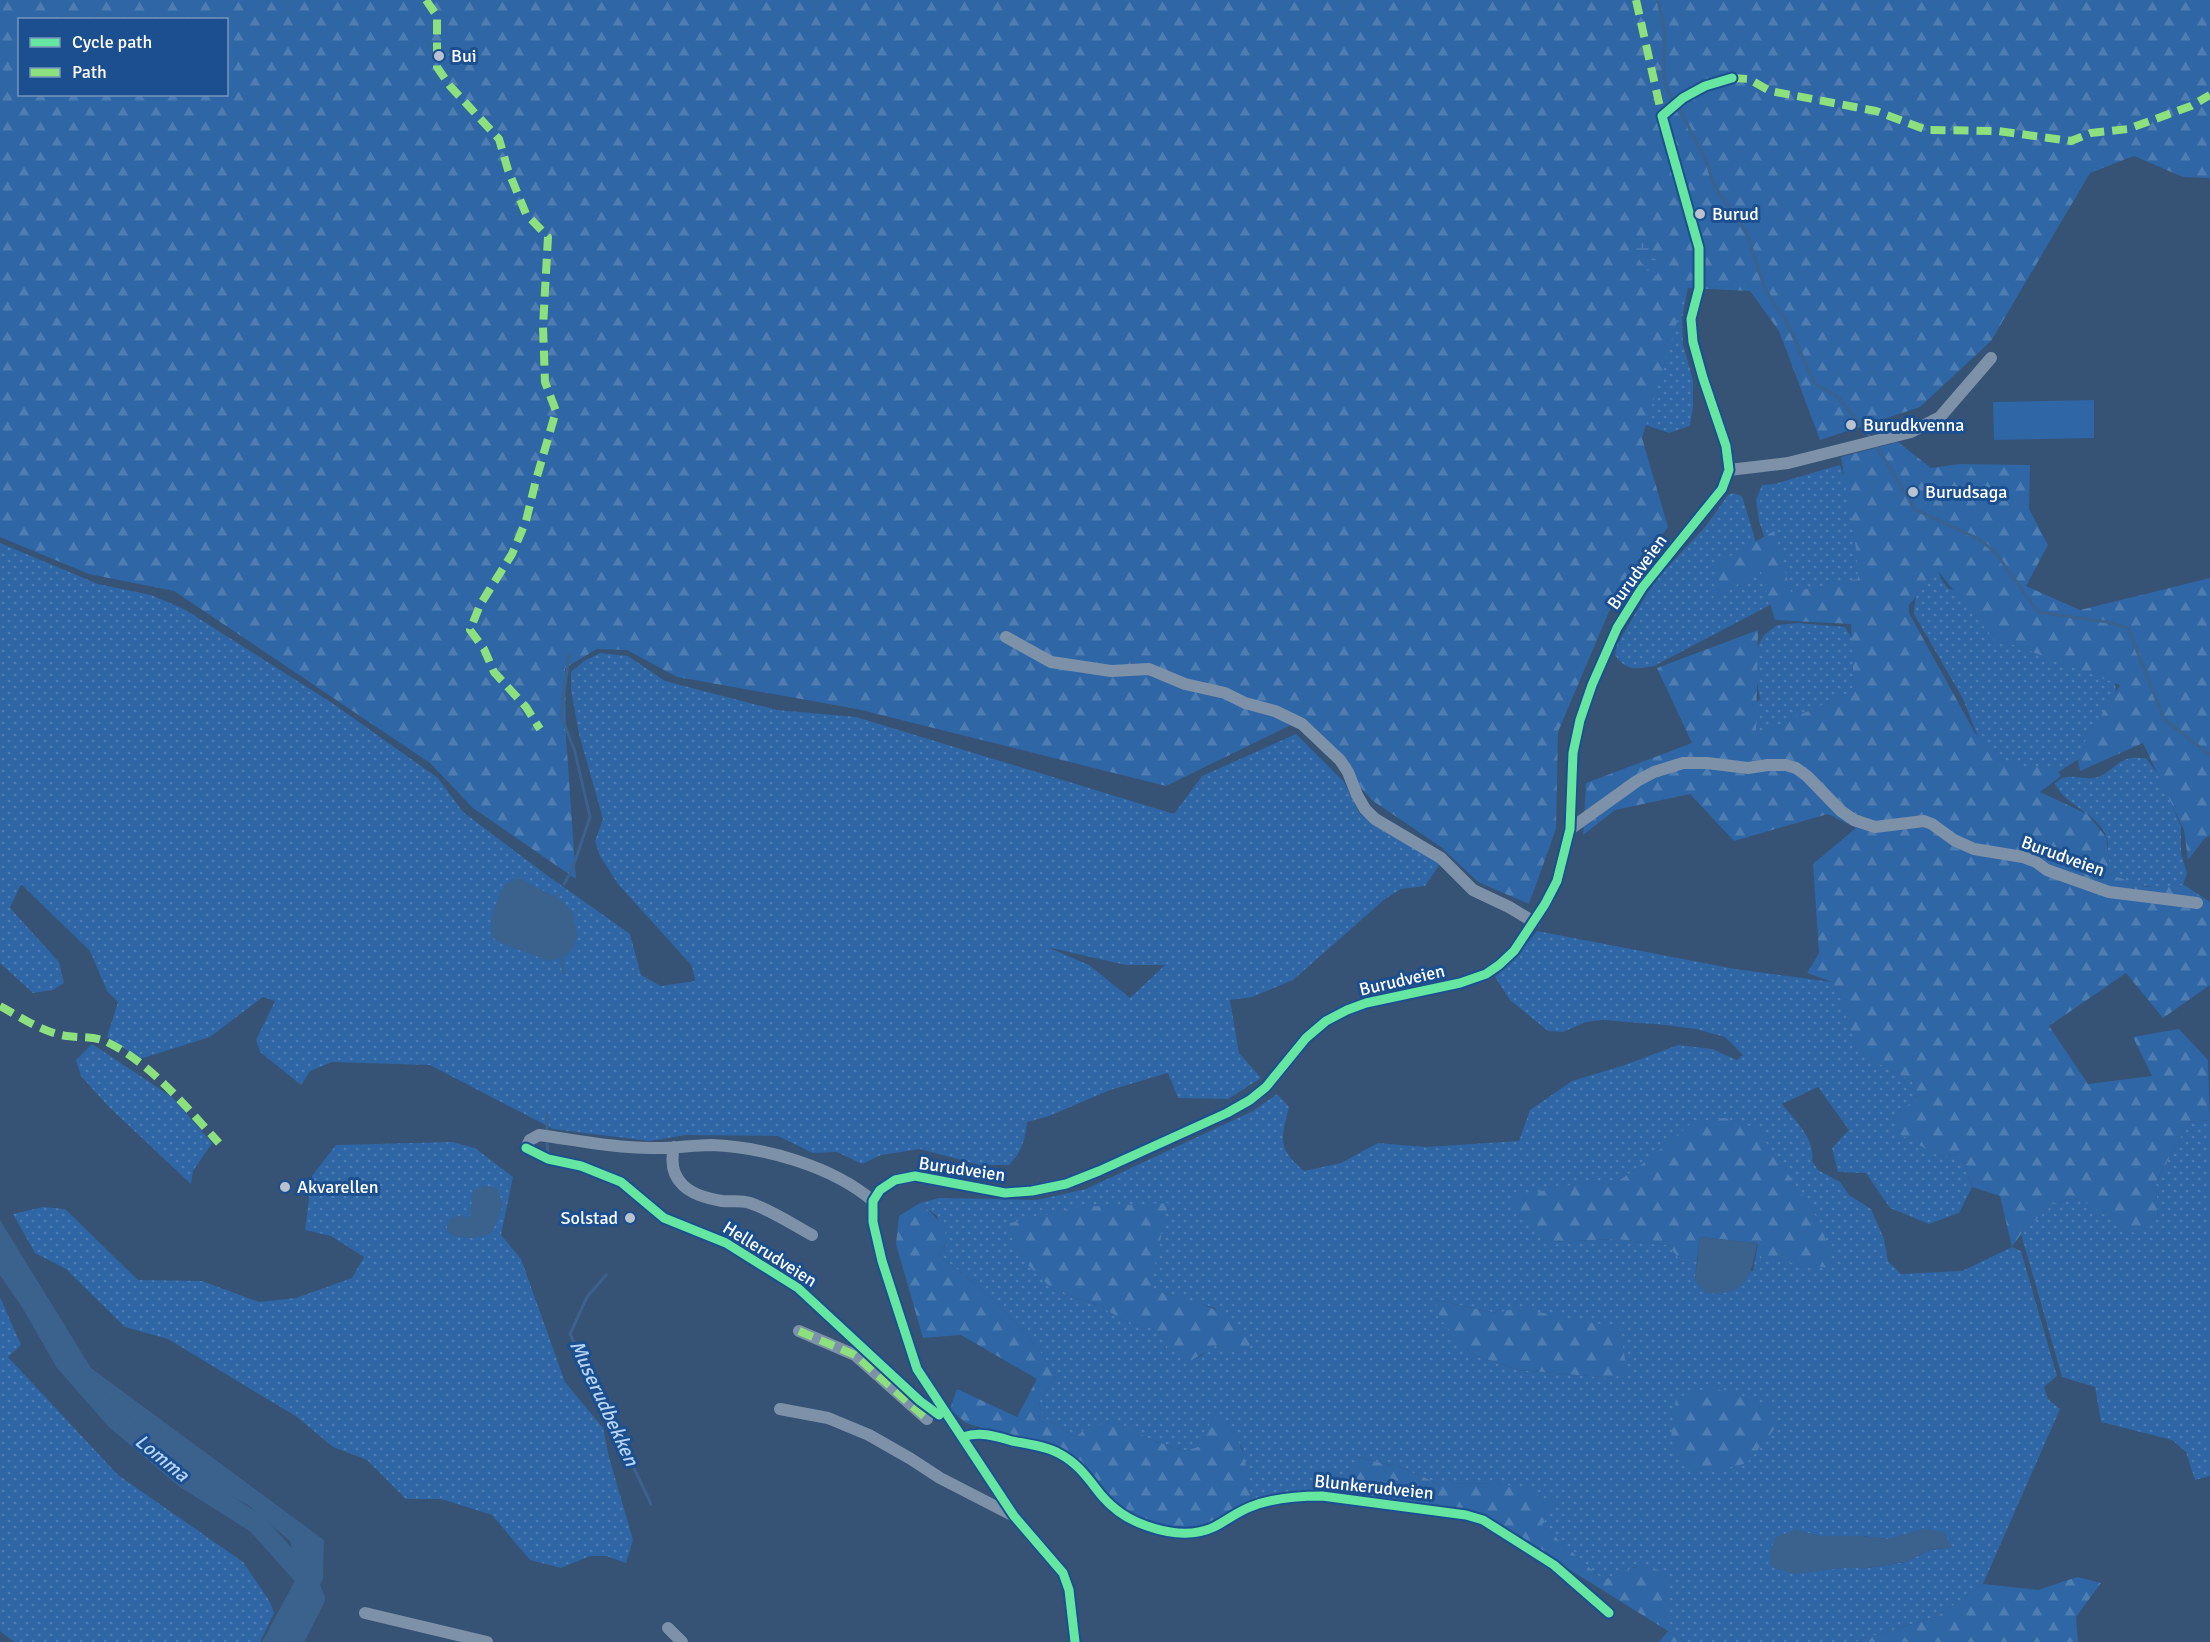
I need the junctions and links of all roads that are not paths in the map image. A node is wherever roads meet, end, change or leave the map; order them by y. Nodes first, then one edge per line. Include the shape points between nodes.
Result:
1 (1732, 78) dead end
2 (1991, 358) dead end
3 (1730, 470) junction
4 (1006, 637) dead end
5 (1570, 829) junction
6 (2197, 903) dead end
7 (1534, 922) junction
8 (674, 1147) junction
9 (526, 1148) dead end
10 (873, 1201) junction
11 (812, 1235) dead end
12 (799, 1331) dead end
13 (780, 1409) dead end
14 (927, 1419) dead end
15 (963, 1437) junction
16 (1014, 1516) junction
17 (365, 1613) dead end
18 (1609, 1613) dead end
19 (668, 1628) dead end
20 (487, 1642) edge
21 (682, 1642) edge
22 (1076, 1642) edge

1 - 3 street via 1705,86 1670,109 1699,248 1699,288 1691,319 1693,342
2 - 3 street via 1940,417 1911,432 1788,463
3 - 5 street, Burudveien via 1722,489 1642,588 1617,628 1580,720 1573,753
4 - 7 street via 1051,662 1111,671 1149,669 1185,684 1225,693 1302,724 1340,760 1365,809 1375,819 1441,858 1473,890
5 - 6 street, Burudveien via 1637,781 1683,763 1748,768 1786,765 1807,776 1854,820 1875,827 1924,821 1974,849 2023,857 2109,892
5 - 7 street, Burudveien via 1557,881
7 - 10 street, Burudveien via 1514,951 1486,974 1347,1010 1306,1038 1266,1087 1250,1100 1100,1171 1066,1184 1005,1193 915,1176 896,1180 880,1190
8 - 9 street via 539,1135
8 - 10 street via 710,1145 766,1152 831,1175
8 - 11 street via 672,1168 683,1186 699,1196 748,1202
10 - 15 street via 873,1222 882,1261 917,1369
12 - 14 street via 855,1355
13 - 16 street via 828,1418 869,1435
15 - 16 street
15 - 18 street, Blunkerudveien via 989,1435 1058,1452 1085,1473 1117,1511 1139,1523 1174,1533 1202,1531 1250,1506 1301,1496 1466,1515 1483,1520 1554,1565
16 - 22 street via 1063,1573 1070,1590
17 - 20 street
19 - 21 street

